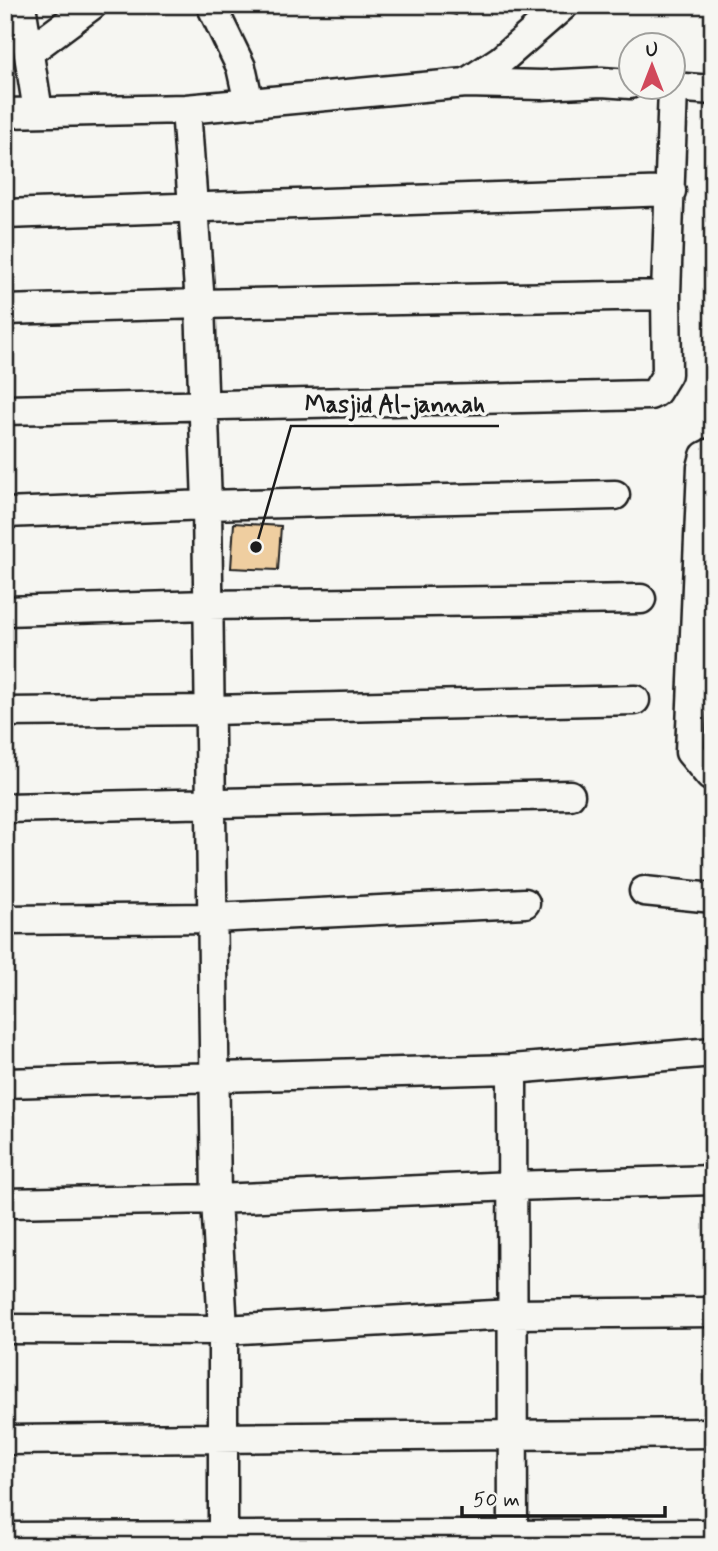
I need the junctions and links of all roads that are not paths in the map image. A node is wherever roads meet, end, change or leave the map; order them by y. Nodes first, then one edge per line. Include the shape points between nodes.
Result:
1 (21, 5) edge
2 (92, 5) edge
3 (211, 5) edge
4 (565, 5) edge
5 (534, 15) edge
6 (29, 52) junction
7 (466, 83) junction
8 (616, 83) edge
9 (686, 88) edge
10 (713, 90) edge
11 (673, 102) edge
12 (248, 103) junction
13 (186, 109) junction
14 (38, 111) junction
15 (5, 113) edge
16 (671, 191) junction
17 (192, 209) junction
18 (5, 214) edge
19 (666, 295) junction
20 (200, 304) junction
21 (5, 310) edge
22 (202, 404) junction
23 (5, 410) edge
24 (713, 452) edge
25 (615, 495) dead end
26 (207, 505) junction
27 (5, 513) edge
28 (641, 599) dead end
29 (208, 605) junction
30 (5, 611) edge
31 (635, 699) dead end
32 (210, 710) junction
33 (5, 712) edge
34 (713, 776) edge
35 (570, 795) dead end
36 (210, 804) junction
37 (5, 808) edge
38 (644, 891) dead end
39 (713, 898) edge
40 (525, 903) dead end
41 (213, 918) junction
42 (5, 920) edge
43 (713, 1052) edge
44 (512, 1069) junction
45 (216, 1076) junction
46 (5, 1083) edge
47 (713, 1180) edge
48 (512, 1186) junction
49 (216, 1199) junction
50 (5, 1203) edge
51 (713, 1312) edge
52 (512, 1314) junction
53 (5, 1329) edge
54 (223, 1330) junction
55 (713, 1433) edge
56 (512, 1436) junction
57 (224, 1437) junction
58 (5, 1440) edge
59 (713, 1534) edge
60 (5, 1538) edge
61 (223, 1541) edge
62 (513, 1541) edge

1 - 6 street
2 - 6 street
3 - 12 street via 241,67
4 - 5 street
5 - 7 street via 501,60
6 - 14 street
7 - 8 street
7 - 12 street
9 - 10 street
11 - 16 street
12 - 13 street
13 - 14 street
13 - 17 street
14 - 15 street
16 - 17 street
16 - 19 street
17 - 18 street
17 - 20 street
19 - 20 street
19 - 22 street via 667,374 650,395
20 - 21 street
20 - 22 street
22 - 23 street
22 - 26 street
24 - 34 street via 705,456 702,467 690,752
25 - 26 street
26 - 27 street
26 - 29 street
28 - 29 street
29 - 30 street
29 - 32 street
31 - 32 street
32 - 33 street
32 - 36 street
35 - 36 street
36 - 37 street
36 - 41 street
38 - 39 street
40 - 41 street
41 - 42 street
41 - 45 street
43 - 44 street
44 - 45 street
44 - 48 street
45 - 46 street
45 - 49 street
47 - 48 street
48 - 49 street
48 - 52 street
49 - 50 street
49 - 54 street
51 - 52 street
52 - 54 street
52 - 56 street
53 - 54 street
54 - 57 street
55 - 56 street
56 - 57 street
56 - 62 street
57 - 58 street
57 - 61 street
59 - 62 street
60 - 61 street
61 - 62 street

